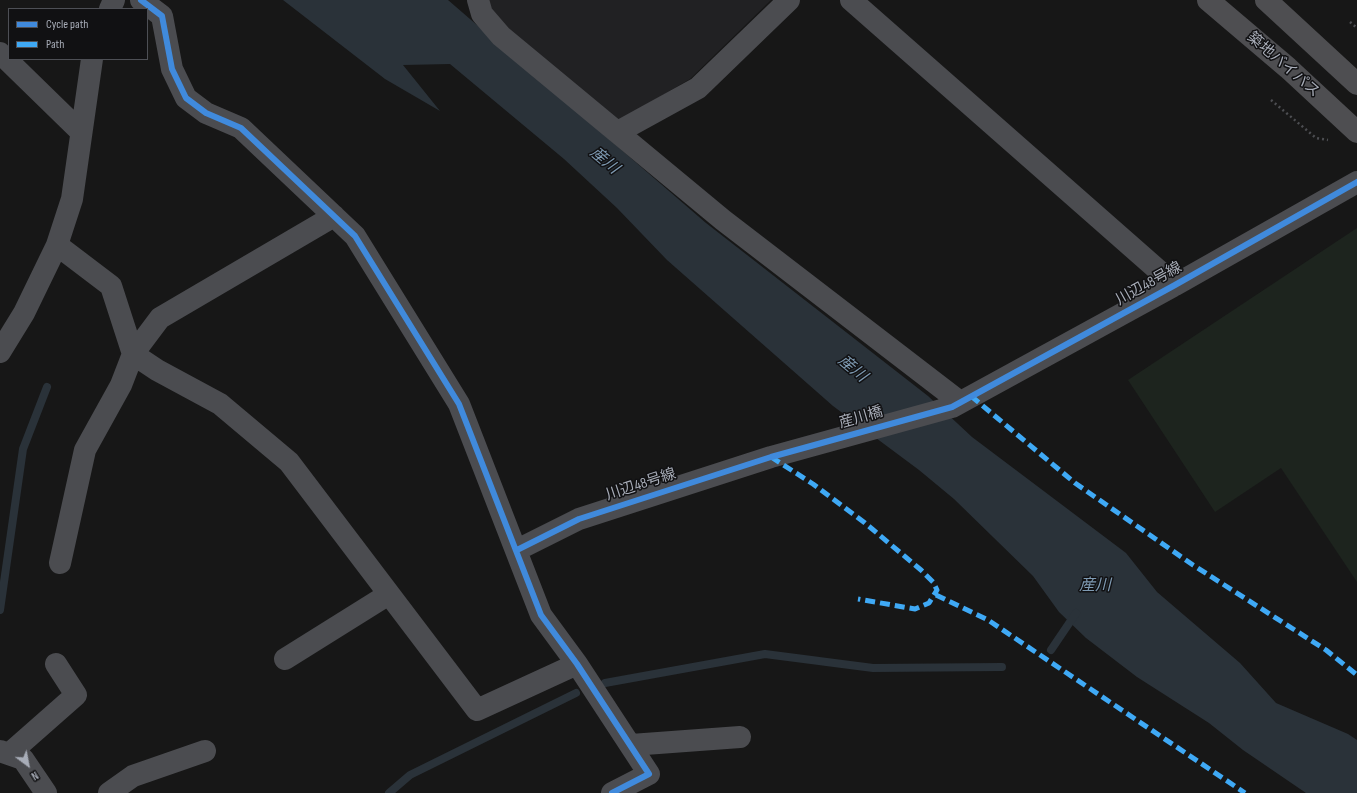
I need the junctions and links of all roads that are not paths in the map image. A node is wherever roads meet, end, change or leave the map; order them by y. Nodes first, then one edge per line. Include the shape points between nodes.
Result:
1 (141, 0) edge
2 (478, 0) edge
3 (789, 0) edge
4 (851, 0) edge
5 (1208, 0) edge
6 (1266, 0) edge
7 (0, 53) edge
8 (92, 60) edge
9 (1357, 84) edge
10 (81, 132) junction
11 (618, 132) junction
12 (1357, 132) edge
13 (1357, 182) edge
14 (334, 216) junction
15 (57, 245) junction
16 (1174, 285) junction
17 (0, 352) edge
18 (133, 354) junction
19 (956, 404) junction
20 (777, 455) joint
21 (517, 550) junction
22 (60, 563) dead end
23 (389, 594) junction
24 (285, 659) dead end
25 (56, 664) dead end
26 (577, 664) junction
27 (740, 737) dead end
28 (631, 745) junction
29 (205, 751) dead end
30 (4, 752) edge
31 (46, 793) edge
32 (109, 793) edge
33 (612, 793) edge

1 - 14 street via 162,16 172,69 186,98 206,113 241,128
2 - 11 street via 482,14 501,36
3 - 11 street via 698,88
4 - 16 street
5 - 12 highway, 築地バイパス via 1288,68
6 - 9 highway
7 - 10 street
8 - 10 street
10 - 15 street via 72,199
11 - 19 street via 724,220
13 - 16 street, 川辺48号線
14 - 18 street via 160,318
14 - 21 street via 355,236 459,404
15 - 17 street via 24,313
15 - 18 street via 111,286
16 - 19 street, 川辺48号線
18 - 22 street via 120,385 85,450
18 - 23 street via 156,370 220,404 289,462
19 - 20 street, 産川橋
20 - 21 street, 川辺48号線 via 579,519
21 - 26 street via 541,615
23 - 24 street
23 - 26 street via 477,710
25 - 30 street via 76,695
26 - 28 street
27 - 28 street
28 - 33 street via 648,774
29 - 32 street via 133,776
30 - 31 street via 23,759

